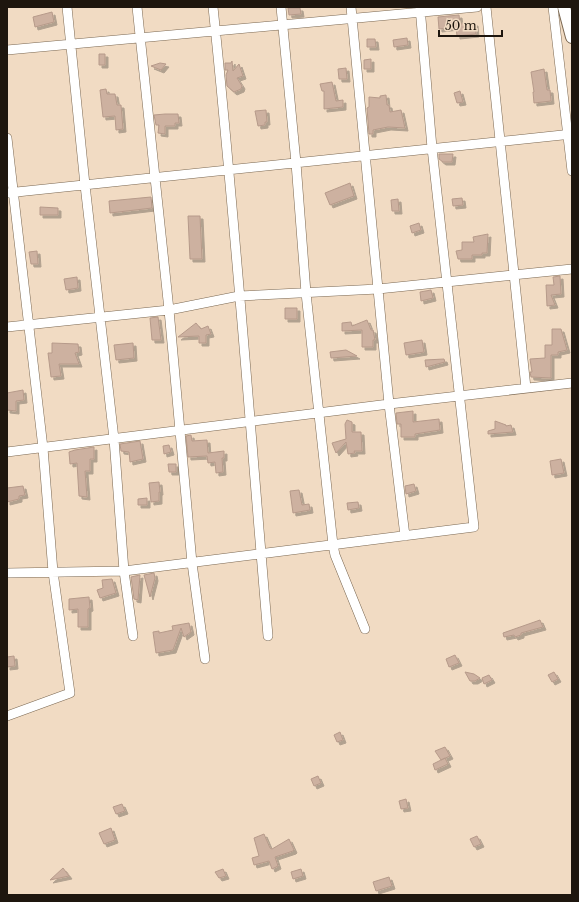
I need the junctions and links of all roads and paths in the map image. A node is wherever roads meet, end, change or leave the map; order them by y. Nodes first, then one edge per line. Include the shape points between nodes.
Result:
1 (67, 7) edge
2 (137, 7) edge
3 (213, 7) edge
4 (281, 7) edge
5 (351, 7) edge
6 (477, 7) edge
7 (486, 7) edge
8 (554, 7) edge
9 (564, 7) edge
10 (421, 10) edge
11 (353, 19) junction
12 (282, 26) junction
13 (215, 32) junction
14 (572, 37) edge
15 (140, 38) junction
16 (71, 45) junction
17 (7, 50) edge
18 (570, 134) edge
19 (7, 138) edge
20 (500, 141) junction
21 (432, 148) junction
22 (365, 156) junction
23 (296, 163) junction
24 (229, 170) junction
25 (572, 171) edge
26 (156, 178) junction
27 (85, 185) junction
28 (10, 193) edge
29 (572, 269) edge
30 (514, 275) junction
31 (446, 282) junction
32 (378, 289) junction
33 (306, 293) junction
34 (239, 296) junction
35 (169, 310) junction
36 (99, 317) junction
37 (28, 325) junction
38 (7, 327) edge
39 (572, 383) edge
40 (526, 388) junction
41 (458, 396) junction
42 (389, 404) junction
43 (318, 413) junction
44 (251, 422) junction
45 (181, 430) junction
46 (114, 439) junction
47 (44, 448) junction
48 (7, 452) edge
49 (405, 536) junction
50 (333, 545) junction
51 (261, 554) junction
52 (192, 563) junction
53 (124, 571) junction
54 (53, 572) junction
55 (7, 574) edge
56 (365, 629) dead end
57 (133, 636) dead end
58 (268, 636) dead end
59 (205, 659) dead end
60 (7, 716) edge

1 - 16 street
2 - 15 street
3 - 13 street
4 - 12 street
5 - 11 street
6 - 10 street
7 - 20 street
8 - 18 street
9 - 14 street
10 - 11 street
10 - 21 street
11 - 12 street
11 - 22 street
12 - 13 street
12 - 23 street
13 - 15 street
13 - 24 street
15 - 16 street
15 - 26 street
16 - 17 street
16 - 27 street
18 - 20 street
18 - 25 street
19 - 28 street
20 - 21 street
20 - 30 street
21 - 22 street
21 - 31 street
22 - 23 street
22 - 32 street
23 - 24 street
23 - 33 street
24 - 26 street
24 - 34 street
26 - 27 street
26 - 35 street
27 - 28 street
27 - 36 street
28 - 37 street
29 - 30 street
30 - 31 street
30 - 40 street
31 - 32 street
31 - 41 street
32 - 33 street
32 - 42 street
33 - 34 street
33 - 43 street
34 - 35 street
34 - 44 street
35 - 36 street
35 - 45 street
36 - 37 street
36 - 46 street
37 - 38 street
37 - 47 street
39 - 40 street
40 - 41 street
41 - 42 street
41 - 49 street via 474,528
42 - 43 street
42 - 49 street
43 - 44 street
43 - 50 street
44 - 45 street
44 - 51 street
45 - 46 street
45 - 52 street
46 - 47 street
46 - 53 street
47 - 48 street
47 - 54 street
49 - 50 street
50 - 51 street
50 - 56 street
51 - 52 street
51 - 58 street
52 - 53 street
52 - 59 street
53 - 54 street
53 - 57 street
54 - 55 street
54 - 60 street via 70,693

